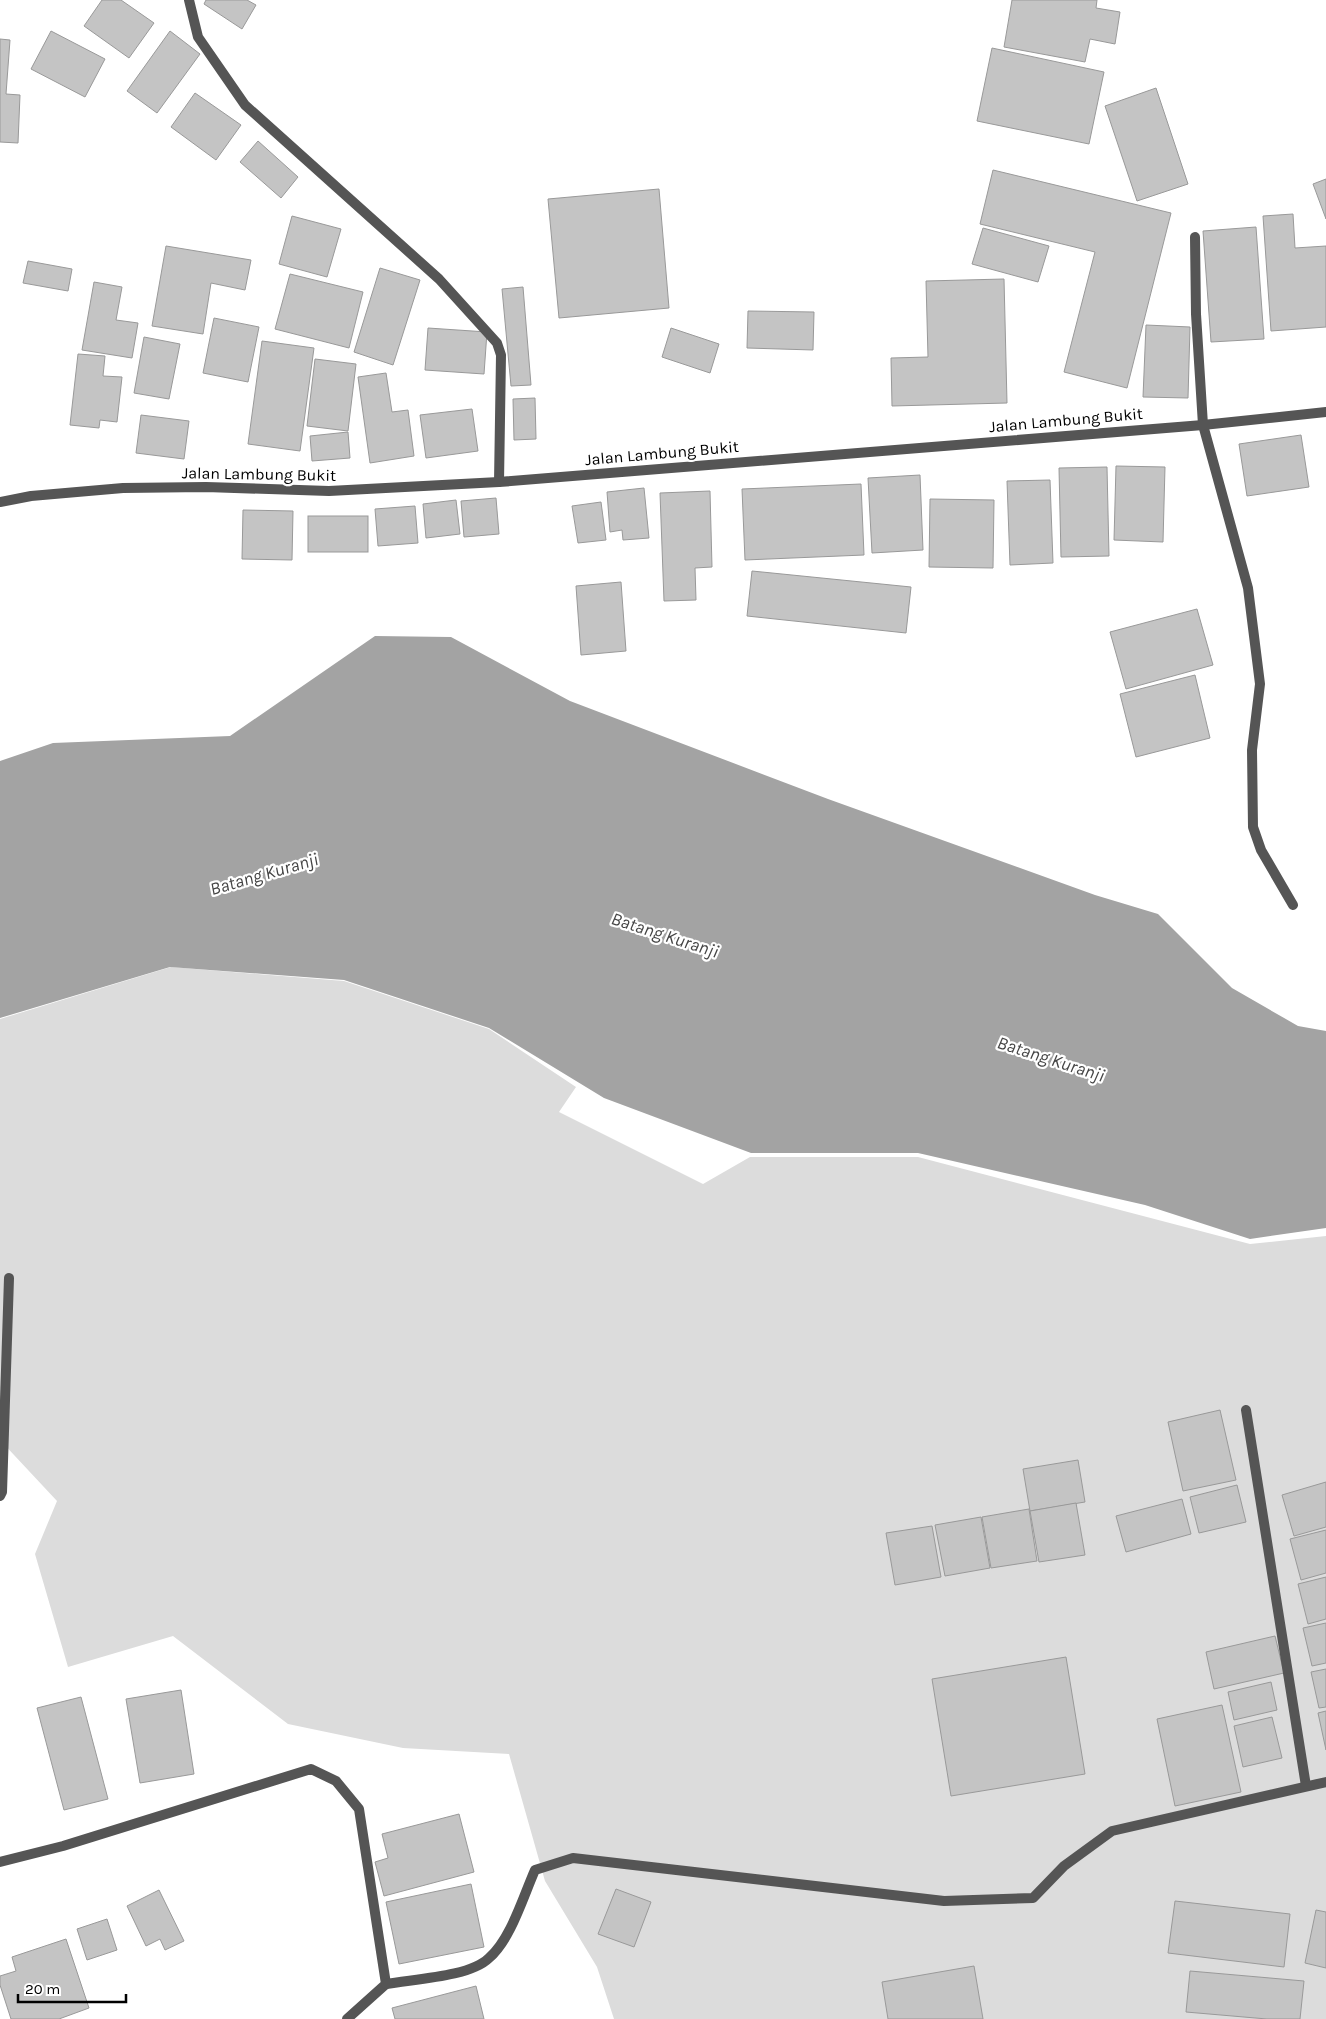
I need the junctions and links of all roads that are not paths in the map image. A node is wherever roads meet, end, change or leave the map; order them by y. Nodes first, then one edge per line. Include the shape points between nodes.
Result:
1 (189, 0) edge
2 (1196, 237) dead end
3 (1326, 412) edge
4 (1203, 425) junction
5 (499, 482) junction
6 (0, 502) edge
7 (1293, 905) dead end
8 (9, 1278) dead end
9 (1246, 1410) dead end
10 (0, 1496) edge
11 (1326, 1782) edge
12 (1306, 1786) junction
13 (0, 1862) edge
14 (386, 1984) junction
15 (347, 2019) edge

1 - 5 street via 198,37 245,105 439,279 497,343 501,355
2 - 4 street via 1196,314
3 - 4 street, Jalan Lambung Bukit
4 - 5 street, Jalan Lambung Bukit
4 - 7 street via 1248,588 1256,650 1260,684 1252,750 1253,826 1261,850
5 - 6 street, Jalan Lambung Bukit via 329,491 123,488 30,496
8 - 10 street
9 - 12 street
11 - 12 street
12 - 14 street via 1112,1831 1064,1866 1032,1898 944,1900 574,1858 535,1870 504,1940 489,1959 466,1970
13 - 14 street via 63,1846 311,1769 336,1781 359,1809
14 - 15 street

